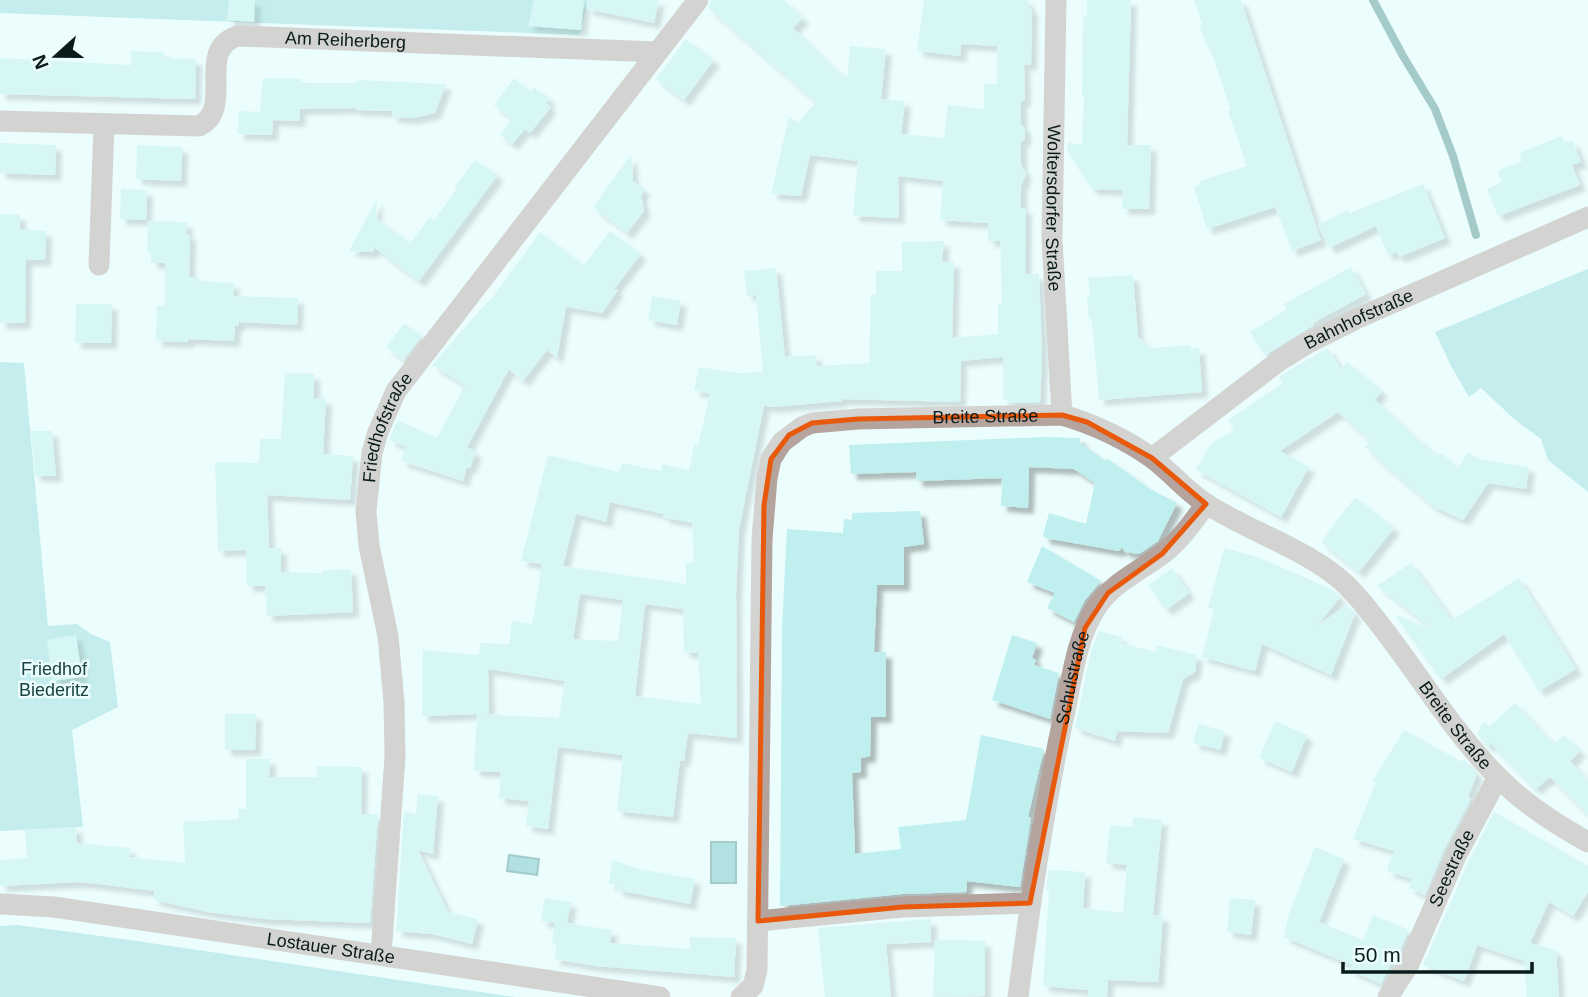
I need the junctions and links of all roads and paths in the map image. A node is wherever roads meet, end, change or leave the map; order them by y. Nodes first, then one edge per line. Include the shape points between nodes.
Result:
1 (698, 0) edge
2 (1056, 0) edge
3 (657, 52) junction
4 (0, 121) edge
5 (104, 125) junction
6 (1588, 217) edge
7 (99, 265) dead end
8 (1062, 415) junction
9 (1152, 458) junction
10 (1206, 504) junction
11 (1498, 777) junction
12 (1588, 842) edge
13 (1030, 903) junction
14 (0, 904) edge
15 (758, 920) junction
16 (381, 955) junction
17 (743, 995) edge
18 (660, 997) edge
19 (1018, 997) edge
20 (1388, 997) edge

1 - 3 street, Friedhofstraße
2 - 8 street, Woltersdorfer Straße via 1052,240
3 - 5 street, Am Reiherberg via 238,36 217,54 215,110 205,124
3 - 16 street, Friedhofstraße via 396,391 378,432 366,511 392,663 395,757
4 - 5 street, Am Reiherberg
5 - 7 street
6 - 9 street, Bahnhofstraße via 1308,343
8 - 9 street, Breite Straße via 1087,422
8 - 15 street, Breite Straße via 828,421 794,432 776,450 767,478 762,539
9 - 10 street, Breite Straße
10 - 11 street, Breite Straße via 1303,555 1353,591
10 - 13 street, Schulstraße via 1162,554 1108,593 1085,628 1050,781
11 - 12 street, Breite Straße via 1541,814
11 - 20 street, Seestraße via 1456,856 1408,966
13 - 15 street via 904,906
13 - 19 street, Schulstraße
14 - 16 street, Lostauer Straße via 54,907
15 - 17 street, Breite Straße via 756,977
16 - 18 street, Lostauer Straße

